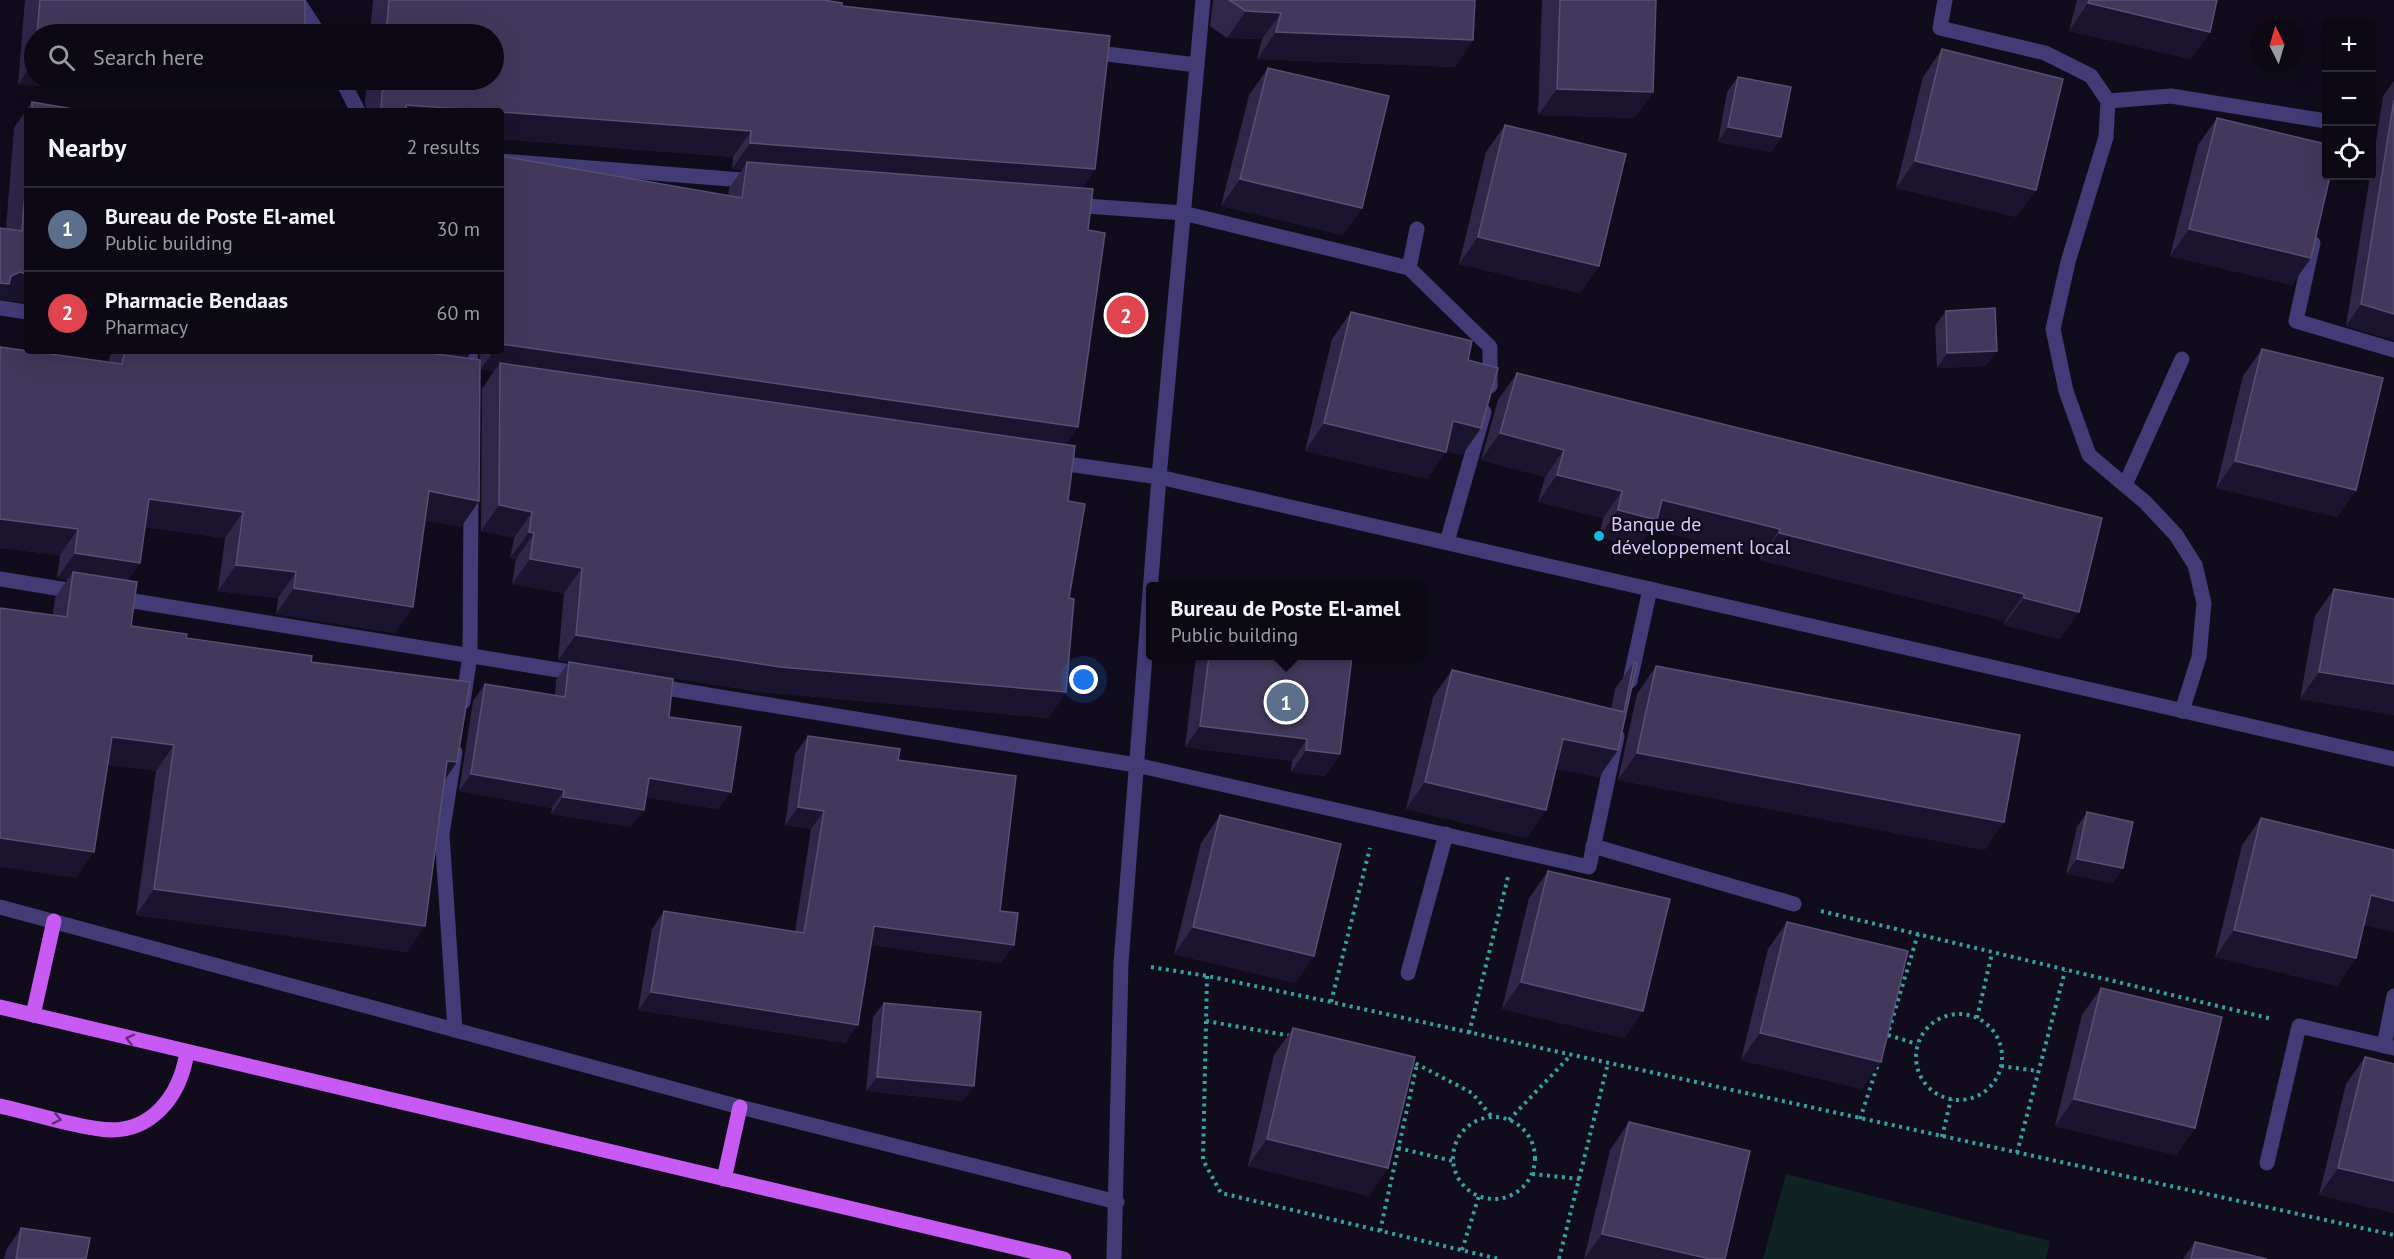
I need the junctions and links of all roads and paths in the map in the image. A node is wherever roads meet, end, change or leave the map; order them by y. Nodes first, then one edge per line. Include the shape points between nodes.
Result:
1 (297, 0) edge
2 (1203, 0) edge
3 (1945, 0) edge
4 (313, 24) edge
5 (1078, 51) edge
6 (1197, 65) junction
7 (347, 90) edge
8 (2108, 100) junction
9 (356, 108) edge
10 (2322, 120) edge
11 (504, 161) edge
12 (771, 182) edge
13 (1054, 204) edge
14 (1183, 213) junction
15 (1417, 229) dead end
16 (2315, 231) edge
17 (1409, 268) junction
18 (0, 308) edge
19 (24, 312) edge
20 (2394, 350) edge
21 (470, 354) edge
22 (2182, 359) dead end
23 (472, 382) edge
24 (1041, 460) edge
25 (471, 471) edge
26 (1159, 477) junction
27 (2125, 485) junction
28 (1447, 542) junction
29 (0, 579) edge
30 (1151, 582) edge
31 (1650, 589) junction
32 (1146, 640) edge
33 (470, 656) junction
34 (599, 677) edge
35 (634, 683) edge
36 (1627, 694) edge
37 (2182, 711) junction
38 (461, 712) edge
39 (1622, 717) edge
40 (458, 734) edge
41 (2394, 759) edge
42 (1136, 765) junction
43 (1378, 818) junction
44 (1446, 834) junction
45 (1593, 846) junction
46 (1515, 850) junction
47 (1794, 904) joint
48 (0, 907) edge
49 (54, 921) junction
50 (1918, 934) junction
51 (1992, 953) junction
52 (1121, 963) junction
53 (2065, 971) junction
54 (1408, 973) dead end
55 (1207, 976) junction
56 (2394, 996) edge
57 (1331, 1002) junction
58 (0, 1007) edge
59 (33, 1015) junction
60 (1977, 1018) junction
61 (1206, 1021) junction
62 (2300, 1026) junction
63 (455, 1030) junction
64 (1469, 1033) junction
65 (1887, 1035) junction
66 (1296, 1036) edge
67 (1917, 1044) junction
68 (1884, 1046) edge
69 (2389, 1047) edge
70 (187, 1053) junction
71 (1571, 1055) junction
72 (1881, 1056) edge
73 (1407, 1059) edge
74 (1608, 1063) junction
75 (1417, 1064) junction
76 (2001, 1066) junction
77 (2038, 1071) junction
78 (1951, 1099) junction
79 (0, 1106) edge
80 (740, 1107) junction
81 (1492, 1117) junction
82 (1860, 1119) junction
83 (1509, 1120) junction
84 (1942, 1137) junction
85 (1398, 1148) junction
86 (2017, 1153) junction
87 (1453, 1161) junction
88 (2267, 1163) dead end
89 (1532, 1174) junction
90 (724, 1179) junction
91 (1580, 1179) junction
92 (1479, 1196) junction
93 (1117, 1202) junction
94 (1380, 1231) junction
95 (2394, 1235) edge
96 (1462, 1251) junction
97 (1064, 1259) edge
98 (1114, 1259) edge
99 (1499, 1259) edge
100 (1559, 1259) edge

1 - 4 street
2 - 6 street
3 - 8 street via 1940,28 2045,53 2091,76
5 - 6 street
6 - 14 street
7 - 9 street
8 - 10 street via 2171,96
8 - 27 street via 2106,138 2068,262 2053,329 2066,391 2089,455
11 - 12 street
13 - 14 street
14 - 17 street
14 - 26 street
15 - 17 street
16 - 20 street via 2296,321
17 - 28 street via 1490,347 1490,392
18 - 19 street
21 - 23 street
22 - 27 street
24 - 26 street
25 - 33 street
26 - 28 street
26 - 30 street
27 - 37 street via 2176,535 2195,565 2204,603 2199,657
28 - 31 street
29 - 33 street
31 - 36 street
31 - 37 street
32 - 42 street
33 - 34 street
33 - 38 street
35 - 42 street
37 - 41 street
39 - 45 street
40 - 63 street via 442,834
42 - 43 street
42 - 52 street
43 - 44 street
43 - 57 path
44 - 46 street
44 - 54 street
45 - 46 street via 1589,867
45 - 47 street
46 - 64 path
47 - 50 path
48 - 49 street
49 - 59 main road
49 - 63 street
50 - 51 path
50 - 65 path
51 - 53 path
51 - 60 path
52 - 55 path
52 - 93 street
53 - 62 path
53 - 77 path
55 - 57 path
55 - 61 path
56 - 69 street
57 - 64 path
58 - 59 main road
70 -> 59 main road
60 - 67 path via 1963,1014 1934,1021
60 - 76 path via 1998,1037
61 - 66 path
61 - 94 path via 1203,1160 1221,1193
62 - 69 street
62 - 88 street
63 - 80 street
64 - 71 path
65 - 67 path
65 - 68 path
67 - 78 path via 1918,1073 1937,1095
79 -> 70 main road via 101,1129 123,1128 161,1110 184,1074
70 - 90 main road
71 - 74 path
71 - 83 path
72 - 82 path
73 - 75 path
74 - 82 path
74 - 91 path
75 - 81 path via 1472,1093
75 - 85 path
76 - 77 path
76 - 78 path via 1988,1089 1964,1100
77 - 86 path
78 - 84 path
80 - 90 main road
80 - 93 street
81 - 83 path
81 - 87 path via 1479,1119 1459,1136
82 - 84 path
83 - 89 path via 1529,1136 1536,1161
84 - 86 path
85 - 87 path
85 - 94 path
86 - 95 path
87 - 92 path via 1461,1182
89 - 91 path
89 - 92 path via 1516,1193 1492,1199
90 - 97 main road
91 - 100 path
92 - 96 path
93 - 98 street
94 - 96 path
96 - 99 path

